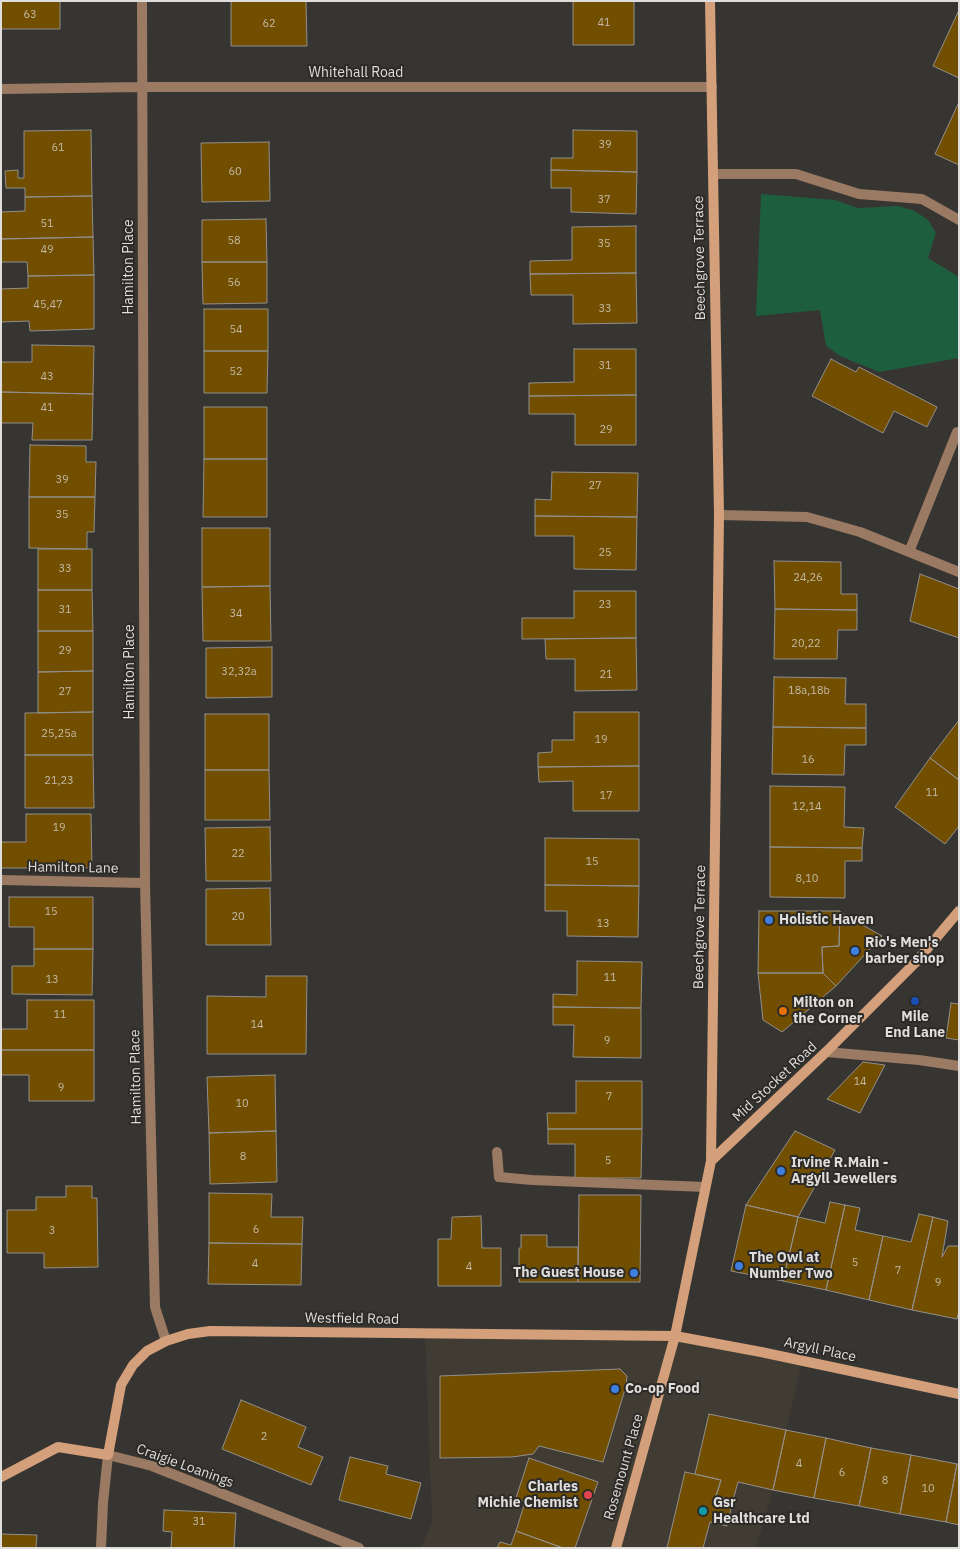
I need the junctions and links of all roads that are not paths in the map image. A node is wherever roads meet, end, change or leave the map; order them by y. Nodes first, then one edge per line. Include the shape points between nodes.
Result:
1 (142, 1) edge
2 (710, 1) edge
3 (142, 87) junction
4 (712, 87) junction
5 (1, 89) edge
6 (713, 174) junction
7 (959, 220) edge
8 (957, 432) dead end
9 (719, 515) junction
10 (909, 552) junction
11 (959, 572) edge
12 (1, 880) edge
13 (145, 883) junction
14 (959, 911) edge
15 (826, 1052) junction
16 (959, 1066) edge
17 (497, 1152) dead end
18 (711, 1161) junction
19 (705, 1187) junction
20 (675, 1336) junction
21 (166, 1341) junction
22 (959, 1394) edge
23 (108, 1455) junction
24 (1, 1477) edge
25 (102, 1548) edge
26 (359, 1548) edge
27 (616, 1548) edge

1 - 3 street, Hamilton Place
2 - 4 street, Beechgrove Terrace
3 - 4 street, Whitehall Road
3 - 5 street, Whitehall Road
3 - 13 street, Hamilton Place
4 - 6 street, Beechgrove Terrace
6 - 7 street via 796,174 858,194 922,199
6 - 9 street, Beechgrove Terrace
8 - 10 street
9 - 10 street via 807,517 860,532
9 - 18 street, Beechgrove Terrace
10 - 11 street
12 - 13 street, Hamilton Lane
13 - 21 street, Hamilton Place via 155,1307
14 - 15 street, Mid Stocket Road via 916,962
15 - 16 street
15 - 18 street, Mid Stocket Road
17 - 19 street via 499,1177
18 - 19 street, Beechgrove Terrace
19 - 20 street, Beechgrove Terrace
20 - 21 street, Westfield Road via 210,1331
20 - 22 street, Argyll Place
20 - 27 street, Rosemount Place
21 - 23 street, Westfield Road via 147,1351 121,1385
23 - 24 street, Craigie Loanings via 58,1447
23 - 25 street
23 - 26 street, Craigie Loanings via 152,1466

